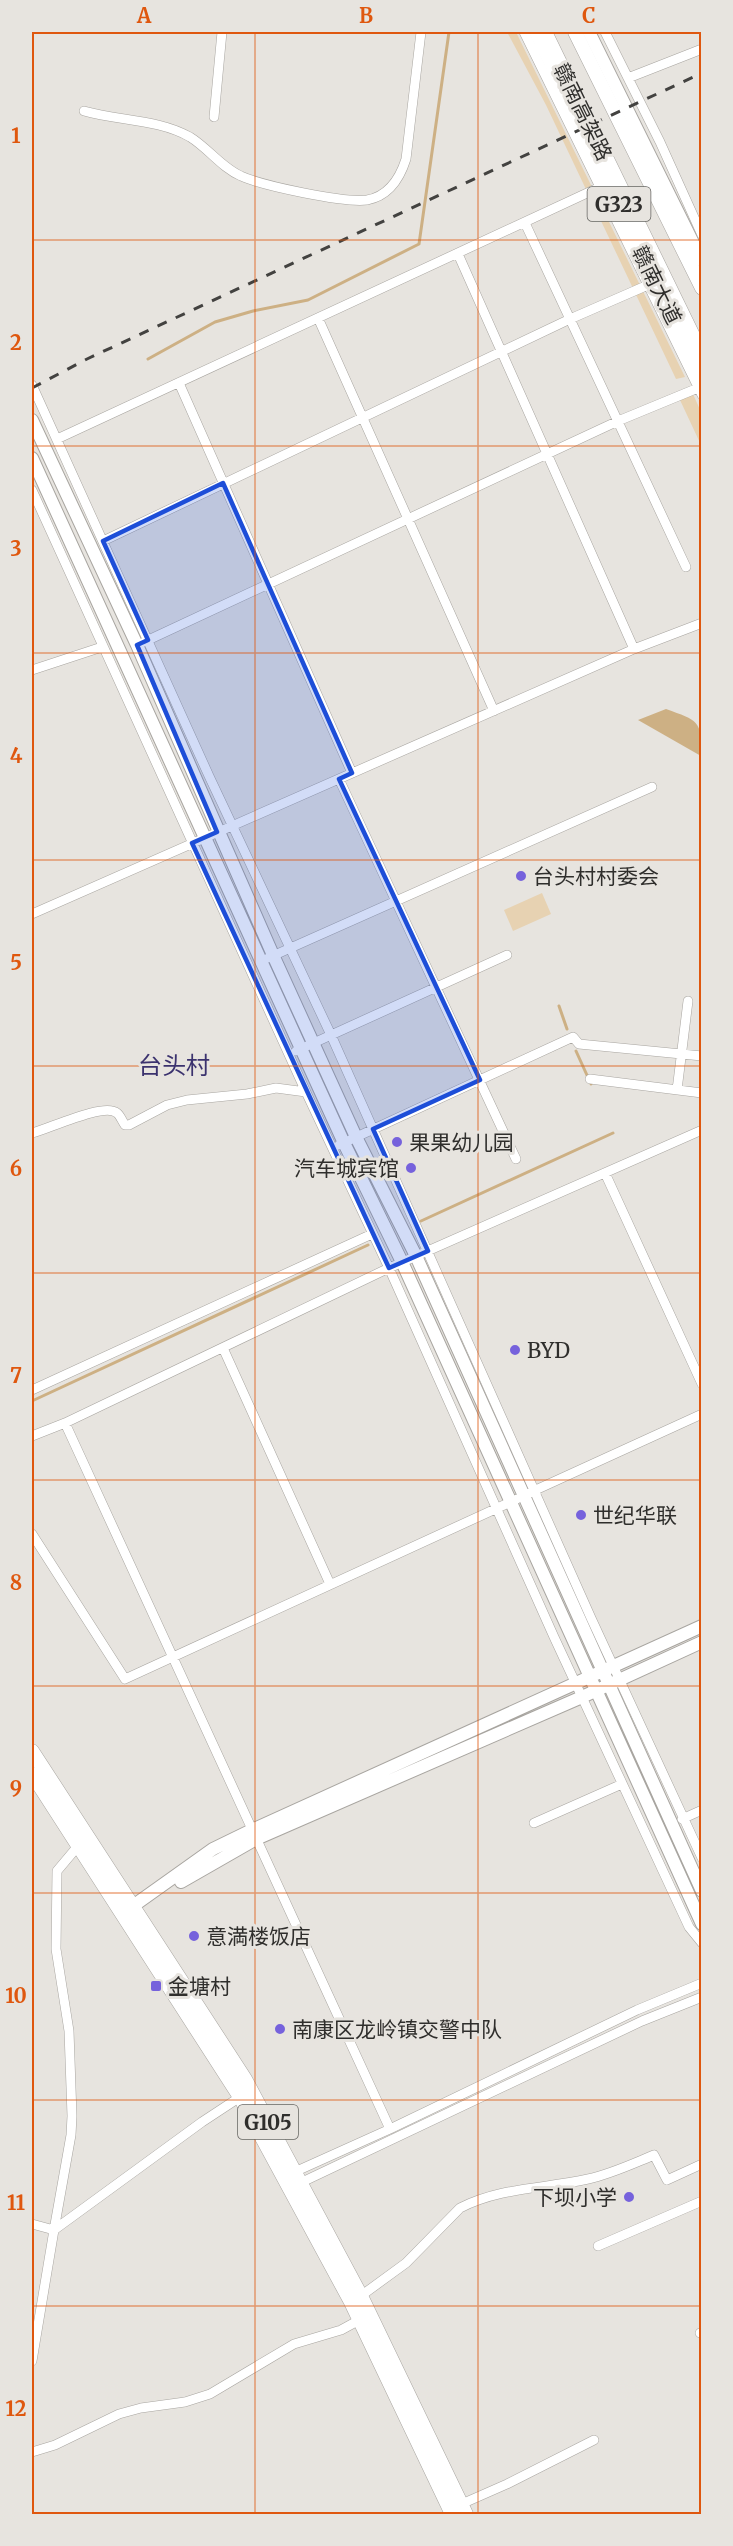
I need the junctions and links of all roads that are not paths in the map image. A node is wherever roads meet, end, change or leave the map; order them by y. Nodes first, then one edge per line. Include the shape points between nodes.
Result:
1 (222, 32) edge
2 (421, 32) edge
3 (524, 32) edge
4 (535, 32) edge
5 (545, 32) edge
6 (575, 32) edge
7 (589, 32) edge
8 (605, 32) edge
9 (702, 49) edge
10 (628, 78) junction
11 (84, 111) dead end
12 (214, 117) dead end
13 (600, 187) junction
14 (525, 223) junction
15 (702, 235) edge
16 (458, 254) junction
17 (702, 261) edge
18 (663, 276) junction
19 (648, 285) junction
20 (702, 288) edge
21 (318, 318) junction
22 (570, 319) junction
23 (502, 352) junction
24 (702, 354) edge
25 (699, 382) edge
26 (179, 383) junction
27 (32, 385) edge
28 (363, 417) junction
29 (32, 420) edge
30 (618, 421) junction
31 (57, 439) junction
32 (547, 454) junction
33 (32, 458) edge
34 (224, 483) junction
35 (32, 490) edge
36 (408, 519) junction
37 (103, 541) junction
38 (686, 567) dead end
39 (268, 584) junction
40 (702, 623) edge
41 (142, 642) junction
42 (102, 647) junction
43 (634, 650) junction
44 (32, 670) edge
45 (494, 711) junction
46 (352, 773) junction
47 (339, 779) junction
48 (652, 787) dead end
49 (232, 825) junction
50 (211, 835) junction
51 (192, 843) junction
52 (396, 901) junction
53 (32, 914) edge
54 (288, 948) junction
55 (507, 955) dead end
56 (267, 958) junction
57 (249, 966) junction
58 (436, 987) junction
59 (688, 1001) dead end
60 (331, 1035) junction
61 (314, 1043) junction
62 (302, 1048) junction
63 (682, 1053) junction
64 (289, 1054) junction
65 (702, 1056) edge
66 (590, 1079) dead end
67 (480, 1080) junction
68 (677, 1090) junction
69 (306, 1092) junction
70 (702, 1093) edge
71 (373, 1129) junction
72 (702, 1130) edge
73 (32, 1133) edge
74 (356, 1137) junction
75 (344, 1143) junction
76 (332, 1148) junction
77 (516, 1159) dead end
78 (605, 1173) junction
79 (372, 1234) junction
80 (422, 1254) junction
81 (402, 1262) junction
82 (389, 1268) junction
83 (223, 1348) junction
84 (702, 1384) edge
85 (32, 1390) edge
86 (702, 1414) edge
87 (65, 1423) junction
88 (32, 1436) edge
89 (528, 1494) junction
90 (503, 1505) junction
91 (32, 1534) edge
92 (330, 1584) junction
93 (702, 1626) edge
94 (702, 1642) edge
95 (172, 1657) junction
96 (608, 1668) junction
97 (588, 1677) junction
98 (575, 1683) junction
99 (615, 1683) junction
100 (596, 1691) junction
101 (582, 1698) junction
102 (32, 1751) edge
103 (32, 1774) edge
104 (622, 1784) junction
105 (702, 1810) edge
106 (682, 1819) junction
107 (534, 1823) dead end
108 (254, 1834) junction
109 (78, 1846) junction
110 (702, 1858) edge
111 (702, 1891) edge
112 (129, 1912) junction
113 (702, 1924) edge
114 (702, 1943) edge
115 (702, 1983) edge
116 (702, 1997) edge
117 (240, 2097) junction
118 (390, 2129) junction
119 (702, 2164) edge
120 (292, 2180) junction
121 (702, 2201) edge
122 (32, 2224) edge
123 (54, 2230) junction
124 (598, 2246) dead end
125 (356, 2299) junction
126 (365, 2317) junction
127 (32, 2358) edge
128 (594, 2440) dead end
129 (32, 2452) edge
130 (457, 2510) edge

1 - 12 street
2 - 11 street via 406,159 390,189 367,200 268,186 239,176 190,137 153,123
3 - 13 street
4 - 25 main road, 赣南大道 / G323
5 - 18 highway, 赣南高架路
6 - 20 highway, 赣南高架路
7 - 17 main road, G323
8 - 10 street
9 - 10 street
10 - 15 street
13 - 14 street
13 - 19 street
14 - 16 street
14 - 22 street
16 - 21 street
16 - 23 street
18 - 24 highway, 赣南高架路
18 - 25 highway
19 - 22 street
19 - 25 street
21 - 26 street
21 - 28 street
22 - 23 street
22 - 30 street
23 - 28 street
23 - 32 street
25 - 30 street
26 - 31 street
26 - 34 street
27 - 31 street
28 - 34 street
28 - 36 street
29 - 41 main road
30 - 32 street
30 - 38 street
31 - 37 street
32 - 36 street
32 - 43 street
33 - 50 main road
34 - 37 street
34 - 39 street
35 - 42 street
36 - 39 street
36 - 45 street
37 - 41 street
39 - 41 street
39 - 46 street
40 - 43 street
41 - 49 street
41 - 50 main road
42 - 44 street
42 - 51 street
43 - 45 street
45 - 46 street
46 - 47 street
47 - 49 street
47 - 52 street
48 - 52 street
49 - 50 street
49 - 54 street
50 - 51 street
50 - 56 main road
51 - 53 street
51 - 57 street
52 - 54 street
52 - 58 street
54 - 56 street
54 - 60 street
55 - 58 street
56 - 57 street
56 - 61 main road
56 - 62 main road
57 - 64 street
58 - 60 street
58 - 67 street
59 - 63 street
60 - 61 street
60 - 71 street
61 - 62 street
61 - 74 main road
62 - 64 street
62 - 75 main road
63 - 65 street
63 - 67 street via 579,1044 573,1037
63 - 68 street
64 - 69 street
66 - 68 street
67 - 71 street
67 - 77 street
68 - 70 street
69 - 73 street via 276,1088 187,1100 167,1105 129,1125 124,1125 118,1113 96,1111
69 - 76 street
71 - 74 street
71 - 80 street
72 - 78 street
74 - 75 street
74 - 80 main road
75 - 76 street
75 - 81 main road
76 - 79 street
78 - 80 street
78 - 84 street
79 - 82 street
79 - 85 street
80 - 81 street
80 - 89 main road
81 - 82 street
81 - 90 main road
82 - 83 street
82 - 90 street
83 - 87 street
83 - 92 street
86 - 89 street
87 - 88 street
87 - 95 street
89 - 90 street
89 - 96 main road
90 - 92 street
90 - 97 main road
90 - 98 street
91 - 95 street via 125,1678
92 - 95 street
93 - 96 main road
94 - 99 main road
95 - 108 street
96 - 97 main road
96 - 99 main road
97 - 98 main road
97 - 100 main road
98 - 101 street
98 - 108 main road
99 - 100 main road
99 - 106 street
99 - 111 main road
100 - 101 main road
100 - 113 main road
101 - 104 street
101 - 108 main road
102 - 112 highway, G105
103 - 109 highway, G105
104 - 107 street
104 - 114 street via 689,1927
105 - 106 street
106 - 110 street
108 - 112 main road
108 - 118 street
109 - 112 highway, G105
109 - 123 street via 57,1871 56,1949 69,2031 72,2116
112 - 117 highway, G105
112 - 120 highway, G105 via 244,2079
115 - 118 street via 637,2010
116 - 120 street
117 - 120 highway, G105
117 - 123 street
118 - 120 street
119 - 125 street via 668,2180 654,2155 587,2180 515,2189 472,2202 460,2208 406,2263
120 - 125 highway, G105
121 - 124 street
122 - 123 street
123 - 127 street
125 - 126 highway, G105
126 - 129 street via 340,2330 294,2343 210,2394 185,2403 119,2414
126 - 130 highway, G105
128 - 130 street

